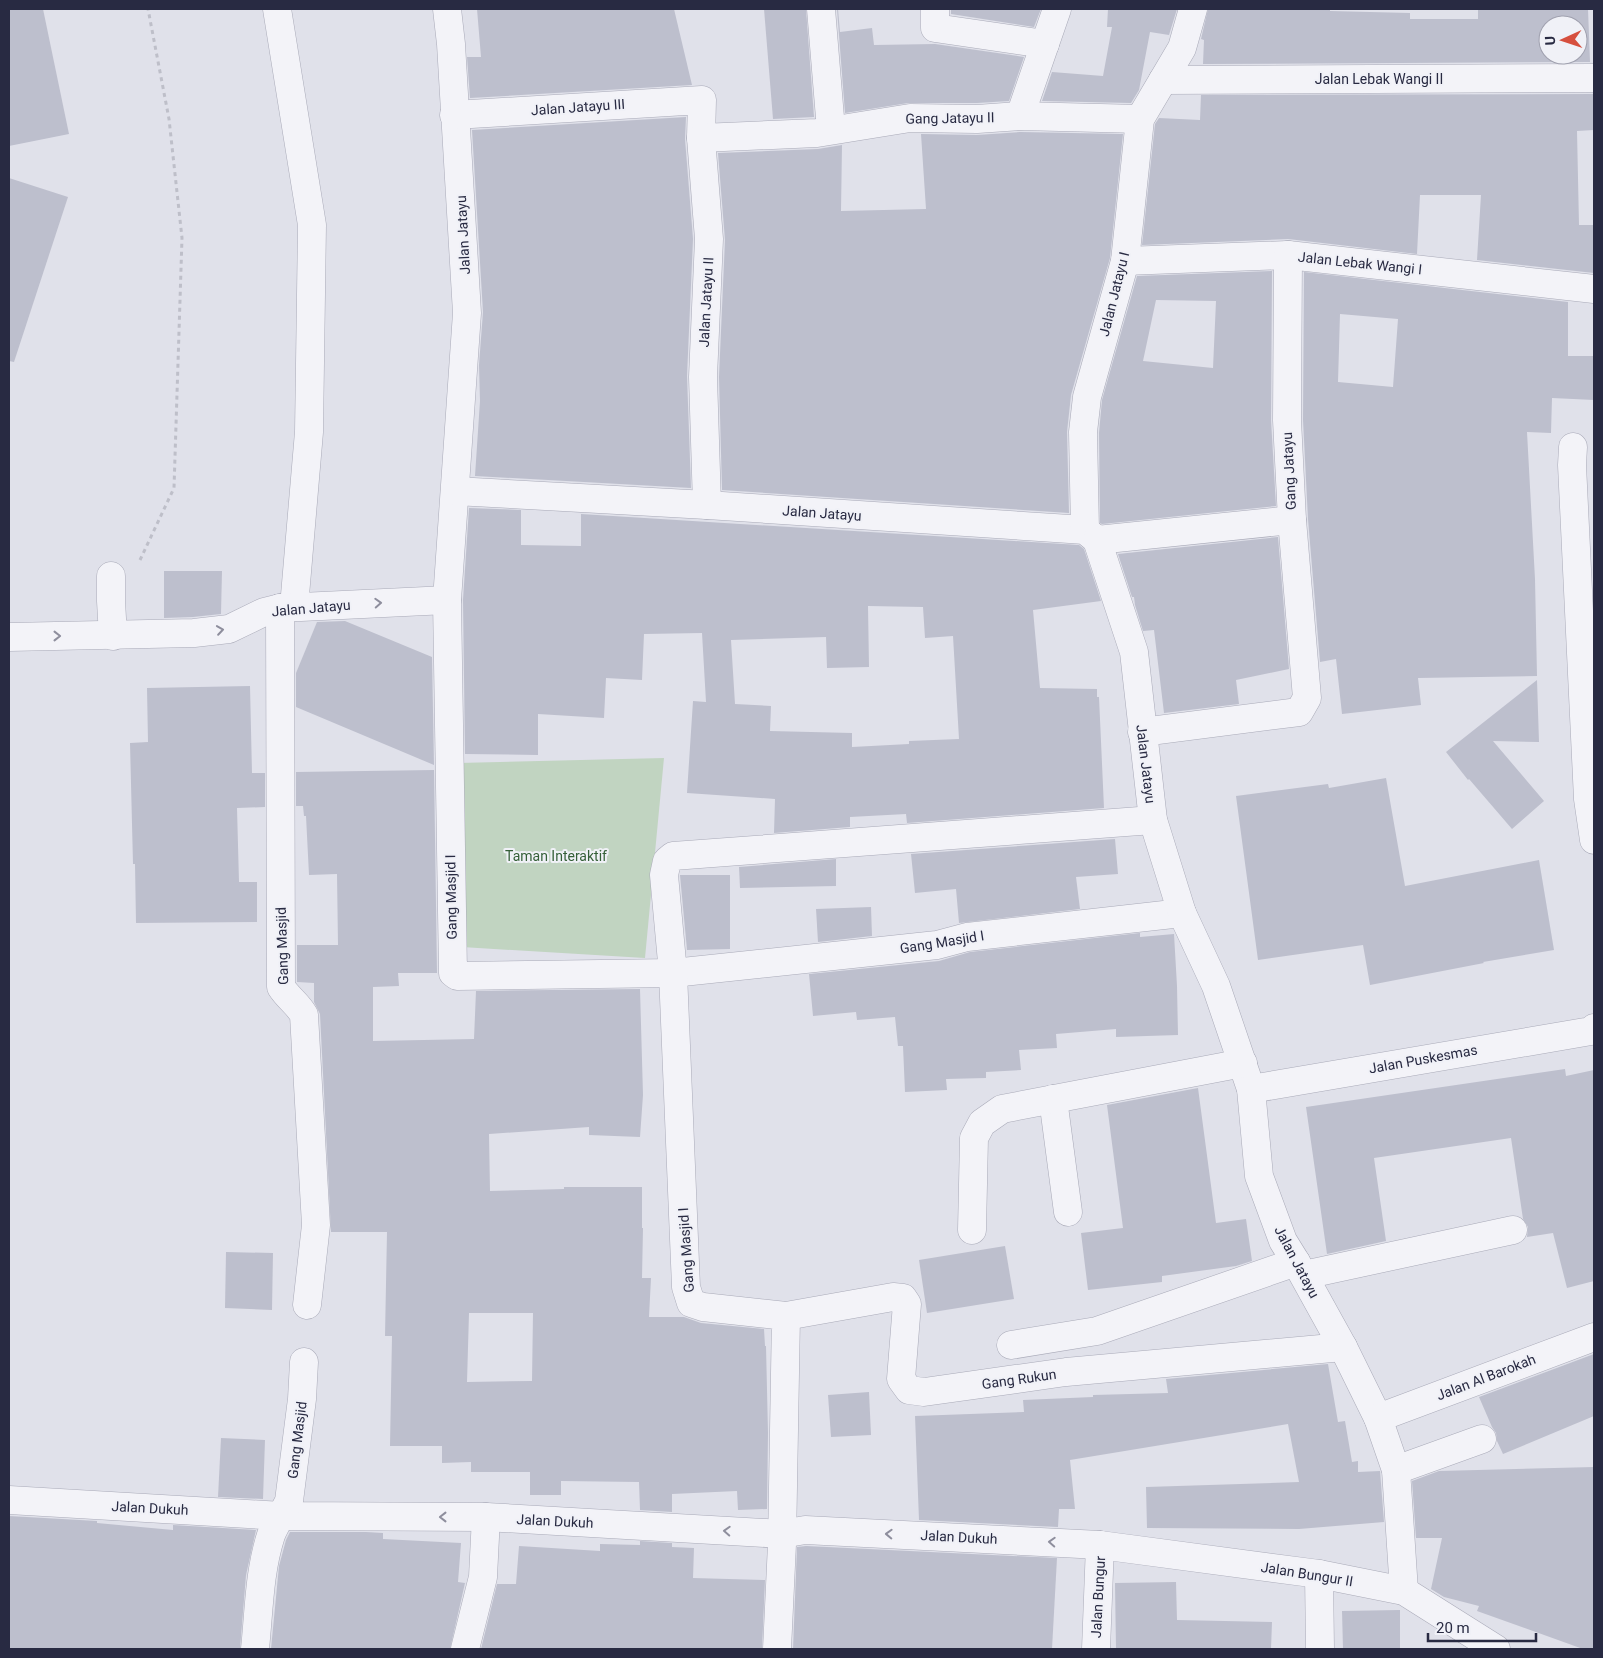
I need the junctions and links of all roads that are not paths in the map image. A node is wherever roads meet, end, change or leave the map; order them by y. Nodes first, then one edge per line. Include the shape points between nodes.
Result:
1 (277, 9) edge
2 (446, 9) edge
3 (821, 9) edge
4 (935, 9) edge
5 (1057, 9) edge
6 (1193, 9) edge
7 (1044, 44) junction
8 (1594, 78) edge
9 (1163, 80) junction
10 (702, 100) joint
11 (454, 115) junction
12 (1020, 116) junction
13 (1140, 119) junction
14 (831, 130) junction
15 (701, 138) junction
16 (1288, 255) junction
17 (1125, 261) junction
18 (1594, 289) edge
19 (1573, 446) dead end
20 (455, 491) junction
21 (707, 505) junction
22 (1292, 520) junction
23 (1091, 535) junction
24 (112, 576) dead end
25 (447, 600) junction
26 (287, 608) junction
27 (113, 636) junction
28 (9, 637) edge
29 (1142, 732) junction
30 (1153, 820) junction
31 (1594, 839) edge
32 (1182, 913) junction
33 (673, 973) junction
34 (1594, 1028) edge
35 (1247, 1076) junction
36 (1053, 1099) junction
37 (1068, 1212) dead end
38 (972, 1230) dead end
39 (1512, 1230) dead end
40 (1300, 1269) junction
41 (307, 1305) dead end
42 (786, 1316) junction
43 (1594, 1337) edge
44 (1011, 1345) dead end
45 (1343, 1347) junction
46 (304, 1362) dead end
47 (1378, 1418) junction
48 (1482, 1439) dead end
49 (1396, 1470) junction
50 (9, 1500) edge
51 (282, 1516) junction
52 (486, 1517) junction
53 (782, 1534) junction
54 (1100, 1544) junction
55 (1319, 1574) junction
56 (1404, 1591) junction
57 (255, 1649) edge
58 (465, 1649) edge
59 (777, 1649) edge
60 (1096, 1649) edge
61 (1320, 1649) edge
62 (1496, 1649) edge

1 - 26 street, Gang Masjid via 312,225 309,432
2 - 11 street, Jalan Jatayu
3 - 14 street
4 - 7 street via 935,28
5 - 7 street
6 - 9 street, Jalan Jatayu I via 1182,48
7 - 12 street
8 - 9 street, Jalan Lebak Wangi II
9 - 13 street, Jalan Jatayu I
10 - 11 street, Jalan Jatayu III
10 - 15 street, Jalan Jatayu II
11 - 20 street, Jalan Jatayu via 467,313
12 - 13 street, Gang Jatayu II
12 - 14 street, Gang Jatayu II via 910,118
13 - 17 street, Jalan Jatayu I
14 - 15 street, Gang Jatayu II
15 - 21 street, Jalan Jatayu II via 709,239 703,377
16 - 17 street, Jalan Lebak Wangi I
16 - 18 street, Jalan Lebak Wangi I
16 - 22 street, Gang Jatayu via 1287,420
17 - 23 street, Jalan Jatayu I via 1088,397 1083,432
19 - 31 street via 1588,799
20 - 21 street, Jalan Jatayu
20 - 25 street, Jalan Jatayu
21 - 23 street, Jalan Jatayu
22 - 23 street, Gang Jatayu
22 - 29 street via 1307,698 1298,712
23 - 29 street, Jalan Jatayu via 1134,652
24 - 27 street
26 -> 25 street, Jalan Jatayu
25 - 33 street, Gang Masjid I via 453,973 457,976
27 -> 26 street, Jalan Jatayu via 194,634 229,629 264,612
26 - 41 street, Gang Masjid via 281,987 304,1015 316,1226
28 -> 27 street, Jalan Jatayu
29 - 30 street, Jalan Jatayu
30 - 32 street, Jalan Jatayu
30 - 33 street via 673,856 666,861 664,875
32 - 33 street, Gang Masjid I via 966,937 936,945
32 - 35 street, Jalan Jatayu via 1216,986
33 - 42 street, Gang Masjid I via 686,1287 691,1303
34 - 35 street, Jalan Puskesmas via 1591,1031
35 - 36 street, Jalan Puskesmas
35 - 40 street, Jalan Jatayu via 1259,1176 1283,1241
36 - 37 street
36 - 38 street, Jalan Puskesmas via 1002,1109 982,1123 974,1138
39 - 40 street
40 - 44 street via 1097,1331
40 - 45 street, Jalan Jatayu
42 - 45 street, Gang Rukun via 902,1298 907,1304 901,1379 909,1390 924,1392 1066,1372
42 - 53 street
43 - 47 street, Jalan Al Barokah
45 - 47 street, Jalan Jatayu
46 - 51 street, Gang Masjid via 289,1501
47 - 49 street, Jalan Jatayu
48 - 49 street
49 - 56 street, Jalan Jatayu
50 - 51 street, Jalan Dukuh
52 -> 51 street, Jalan Dukuh
51 - 57 street, Gang Masjid via 272,1533 262,1570
53 -> 52 street, Jalan Dukuh
52 - 58 street via 483,1577
54 -> 53 street, Jalan Dukuh via 805,1530
53 - 59 street
54 - 55 street, Jalan Bungur II
54 - 60 street, Jalan Bungur
55 - 56 street, Jalan Bungur II
55 - 61 street
56 - 62 street, Jalan Bungur II

